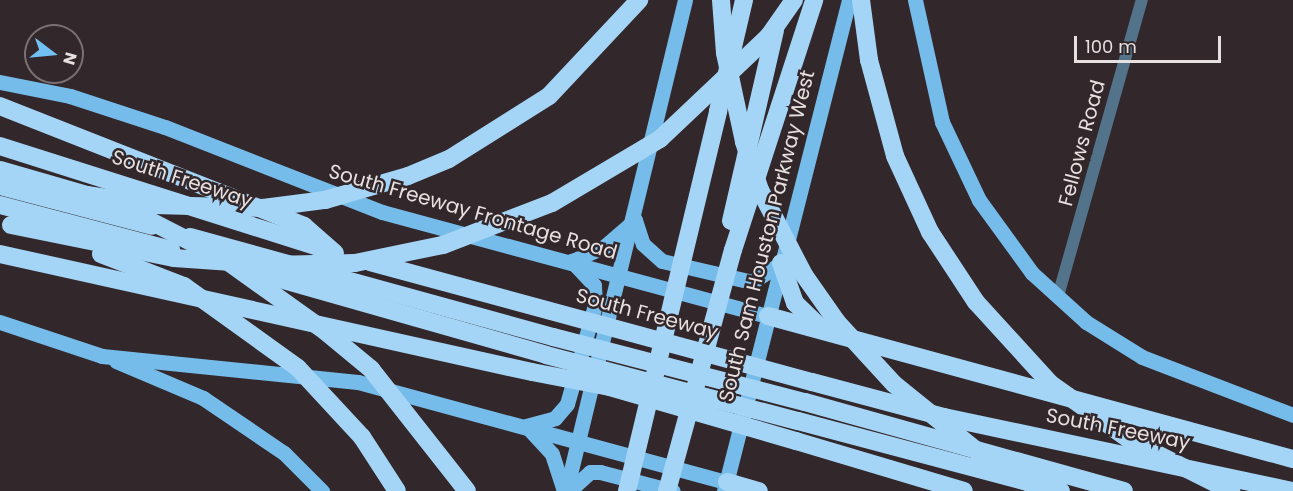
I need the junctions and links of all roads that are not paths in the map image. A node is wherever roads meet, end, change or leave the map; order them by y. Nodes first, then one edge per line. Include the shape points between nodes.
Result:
1 (639, 0) edge
2 (685, 0) edge
3 (721, 0) edge
4 (736, 0) edge
5 (744, 0) edge
6 (783, 0) edge
7 (794, 0) edge
8 (814, 0) edge
9 (849, 0) edge
10 (861, 0) edge
11 (915, 0) edge
12 (1142, 0) edge
13 (0, 82) edge
14 (0, 106) edge
15 (718, 111) junction
16 (0, 146) edge
17 (0, 170) edge
18 (0, 186) edge
19 (87, 195) junction
20 (0, 205) edge
21 (635, 220) junction
22 (5, 224) edge
23 (335, 253) junction
24 (0, 254) edge
25 (572, 261) junction
26 (781, 262) junction
27 (621, 276) junction
28 (1058, 296) junction
29 (768, 316) junction
30 (0, 322) edge
31 (822, 329) junction
32 (102, 356) junction
33 (1293, 415) edge
34 (526, 426) junction
35 (579, 441) junction
36 (1293, 459) edge
37 (726, 486) edge
38 (322, 491) edge
39 (397, 491) edge
40 (467, 491) edge
41 (566, 491) edge
42 (627, 491) edge
43 (667, 491) edge
44 (673, 491) edge
45 (759, 491) edge
46 (964, 491) edge
47 (1043, 491) edge
48 (1061, 491) edge
49 (1124, 491) edge
50 (1232, 491) edge
51 (1292, 491) edge

1 - 19 highway, bridge via 549,96 449,159 408,176 325,200 264,208 154,205
2 - 21 main road
3 - 47 highway, bridge via 725,53 744,142 760,190 804,275 837,322 894,384 982,455
4 - 15 highway, bridge
5 - 15 highway, bridge
6 - 43 highway, bridge
7 - 22 highway, bridge via 740,66 660,139 552,203 443,245 355,263 273,265 174,258
8 - 43 highway, bridge via 733,250
9 - 26 main road, South Sam Houston Parkway West
10 - 50 highway, bridge via 869,60 895,156 930,232 976,302 1060,390 1132,442
11 - 28 main road via 942,122 979,200 1032,273
12 - 28 street, Fellows Road
13 - 25 main road, South Freeway Frontage Road via 70,96 165,127 382,212
14 - 23 highway via 304,226
15 - 42 highway, bridge
16 - 23 highway, South Freeway
17 - 19 highway
18 - 49 highway, bridge
19 - 40 highway, bridge via 169,228 288,300 371,369
20 - 48 highway, bridge
21 - 25 main road via 604,248
21 - 26 main road via 643,244 662,261 752,282 764,279
21 - 27 main road
22 - 39 highway, bridge via 121,260 184,286 225,311 332,403
23 - 51 highway, South Freeway, bridge via 944,417
24 - 46 highway, bridge via 610,387
25 - 27 main road, South Freeway Frontage Road
25 - 34 main road via 594,285 595,304 570,393 555,418
26 - 29 main road, South Sam Houston Parkway West
26 - 31 highway via 795,303
27 - 29 main road, South Freeway Frontage Road
27 - 35 main road
28 - 33 main road via 1093,326 1162,368
29 - 31 highway
29 - 37 main road, South Sam Houston Parkway West
30 - 32 main road
31 - 36 highway
32 - 34 main road via 358,382
32 - 38 main road via 203,398 284,453
34 - 35 main road
34 - 41 main road via 552,454
35 - 37 main road
35 - 41 main road
37 - 45 highway
41 - 44 main road via 590,472 600,472

